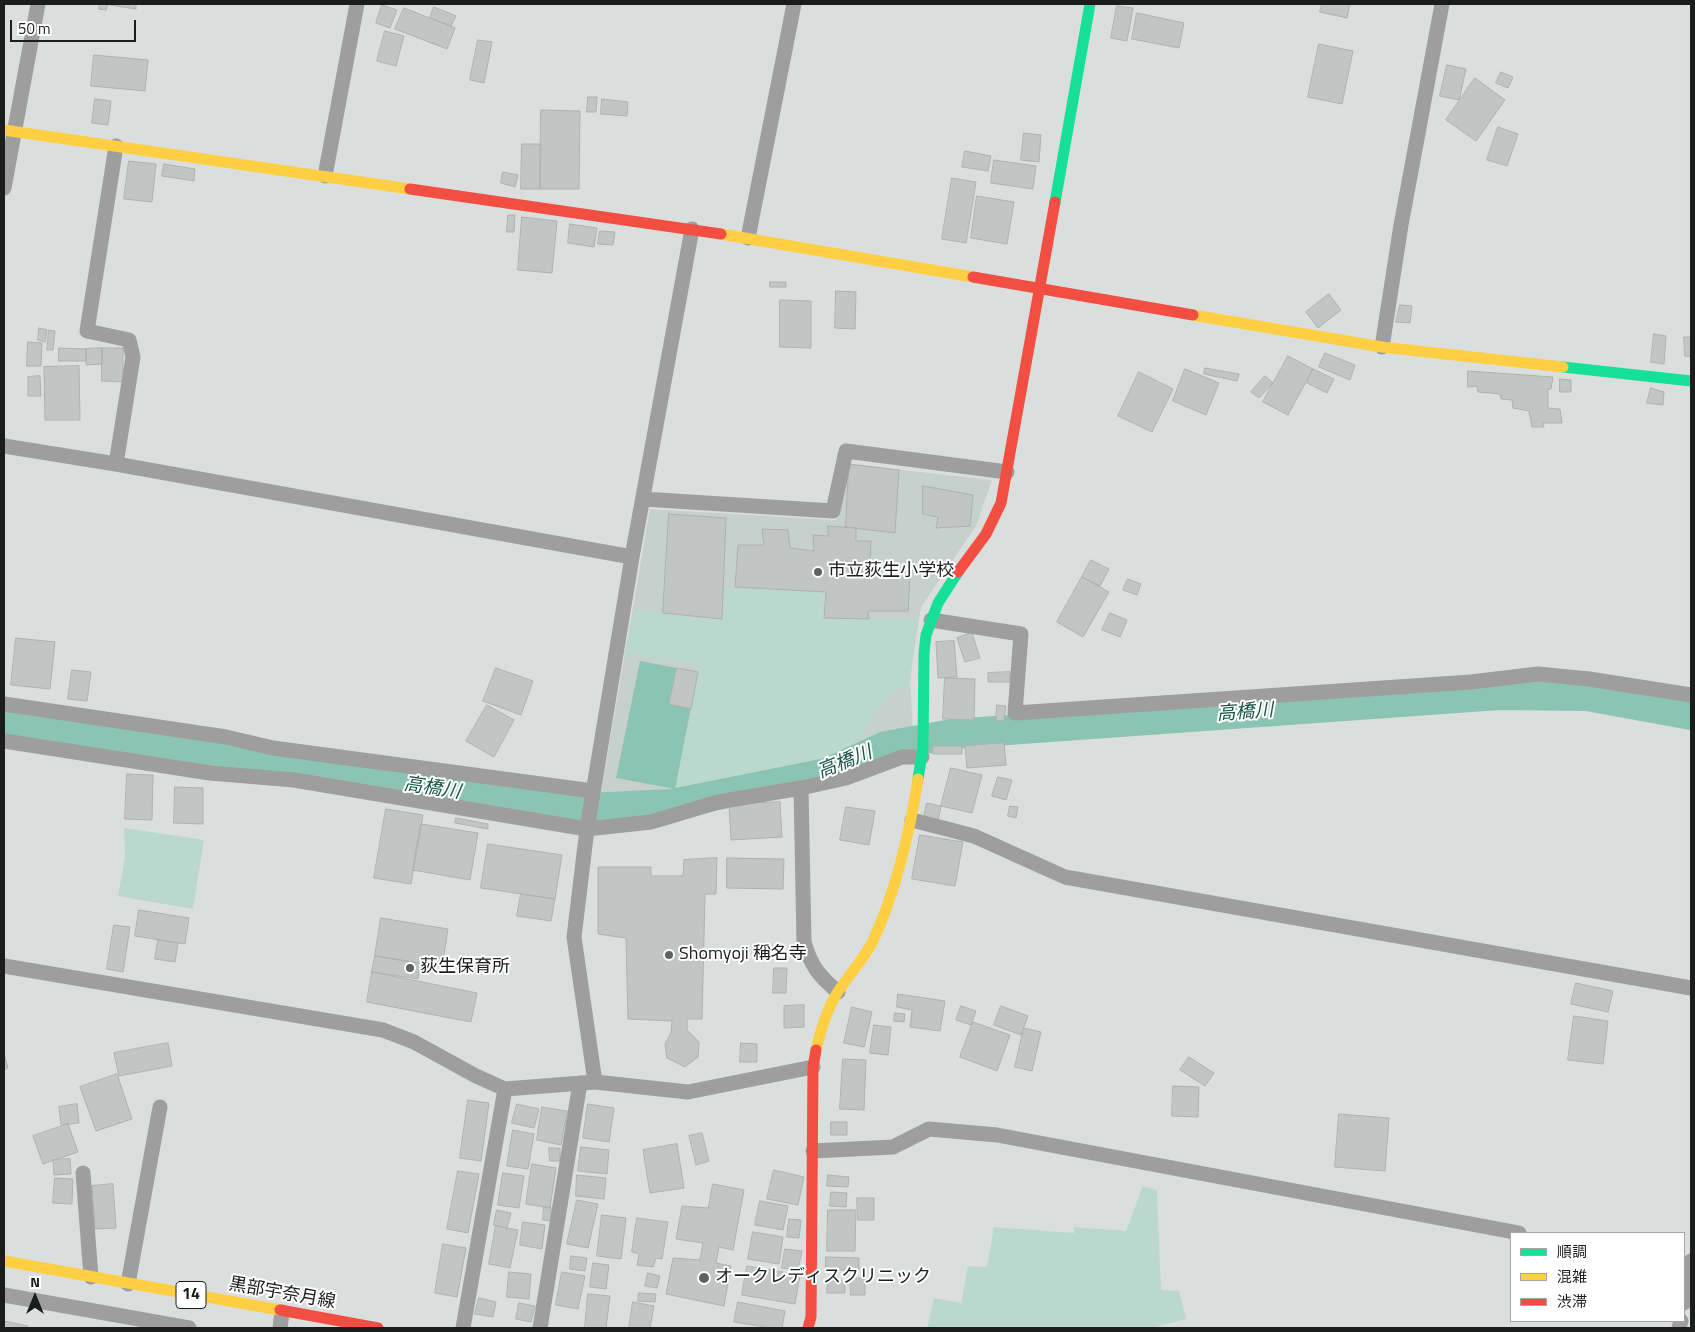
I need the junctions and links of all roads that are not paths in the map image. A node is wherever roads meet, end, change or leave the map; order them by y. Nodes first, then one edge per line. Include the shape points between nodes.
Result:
1 (38, 4) edge
2 (357, 4) edge
3 (794, 4) edge
4 (1090, 4) edge
5 (1442, 4) edge
6 (10, 131) edge
7 (116, 146) junction
8 (325, 176) junction
9 (4, 188) edge
10 (692, 229) junction
11 (748, 238) junction
12 (1038, 288) junction
13 (1382, 347) junction
14 (1691, 381) edge
15 (4, 446) edge
16 (116, 464) junction
17 (1006, 472) junction
18 (643, 499) junction
19 (632, 557) junction
20 (931, 620) junction
21 (1691, 695) edge
22 (4, 704) edge
23 (4, 741) edge
24 (922, 757) junction
25 (801, 788) junction
26 (593, 791) junction
27 (912, 820) junction
28 (586, 829) junction
29 (4, 966) edge
30 (1691, 988) edge
31 (838, 992) junction
32 (813, 1067) junction
33 (588, 1082) junction
34 (505, 1089) junction
35 (160, 1107) dead end
36 (812, 1151) junction
37 (83, 1173) dead end
38 (1514, 1232) edge
39 (4, 1261) edge
40 (1689, 1266) edge
41 (91, 1277) junction
42 (128, 1284) junction
43 (4, 1295) edge
44 (1685, 1296) edge
45 (282, 1312) junction
46 (189, 1328) edge
47 (280, 1328) edge
48 (378, 1328) edge
49 (463, 1328) edge
50 (540, 1328) edge
51 (808, 1328) edge

1 - 6 street
2 - 8 street
3 - 11 street
4 - 12 street
5 - 13 street via 1402,216
6 - 7 street
6 - 9 street
7 - 8 street
7 - 16 street via 87,331 129,340 133,357
8 - 10 street
10 - 11 street
10 - 18 street
11 - 12 street
12 - 13 street
12 - 17 street
13 - 14 street
15 - 16 street
16 - 19 street
17 - 18 street via 846,451 833,511
17 - 20 street via 1001,503 987,532 940,596
18 - 19 street
19 - 26 street
20 - 21 street via 1021,634 1015,713 1461,683 1538,674
20 - 24 street via 924,653
22 - 26 street via 226,737 273,748
23 - 28 street via 210,773 294,780
24 - 25 street via 902,757 846,778
24 - 27 street
25 - 28 street via 718,802 651,822
25 - 31 street via 804,942 810,961 824,981
26 - 28 street
27 - 30 street via 974,836 1065,877
27 - 31 street via 884,914 871,944
28 - 33 street via 574,937
29 - 34 street via 383,1030 414,1042
31 - 32 street via 821,1026
32 - 33 street via 688,1092
32 - 36 street
33 - 34 street
33 - 50 street
34 - 49 street
35 - 42 street
36 - 38 street via 893,1146 929,1129 997,1135
36 - 51 street via 811,1317
37 - 41 street
39 - 41 street, 黒部宇奈月線 / 14
40 - 44 street
41 - 42 street, 黒部宇奈月線 / 14
42 - 45 street, 黒部宇奈月線 / 14
43 - 46 street
45 - 47 street
45 - 48 street, 黒部宇奈月線 / 14

